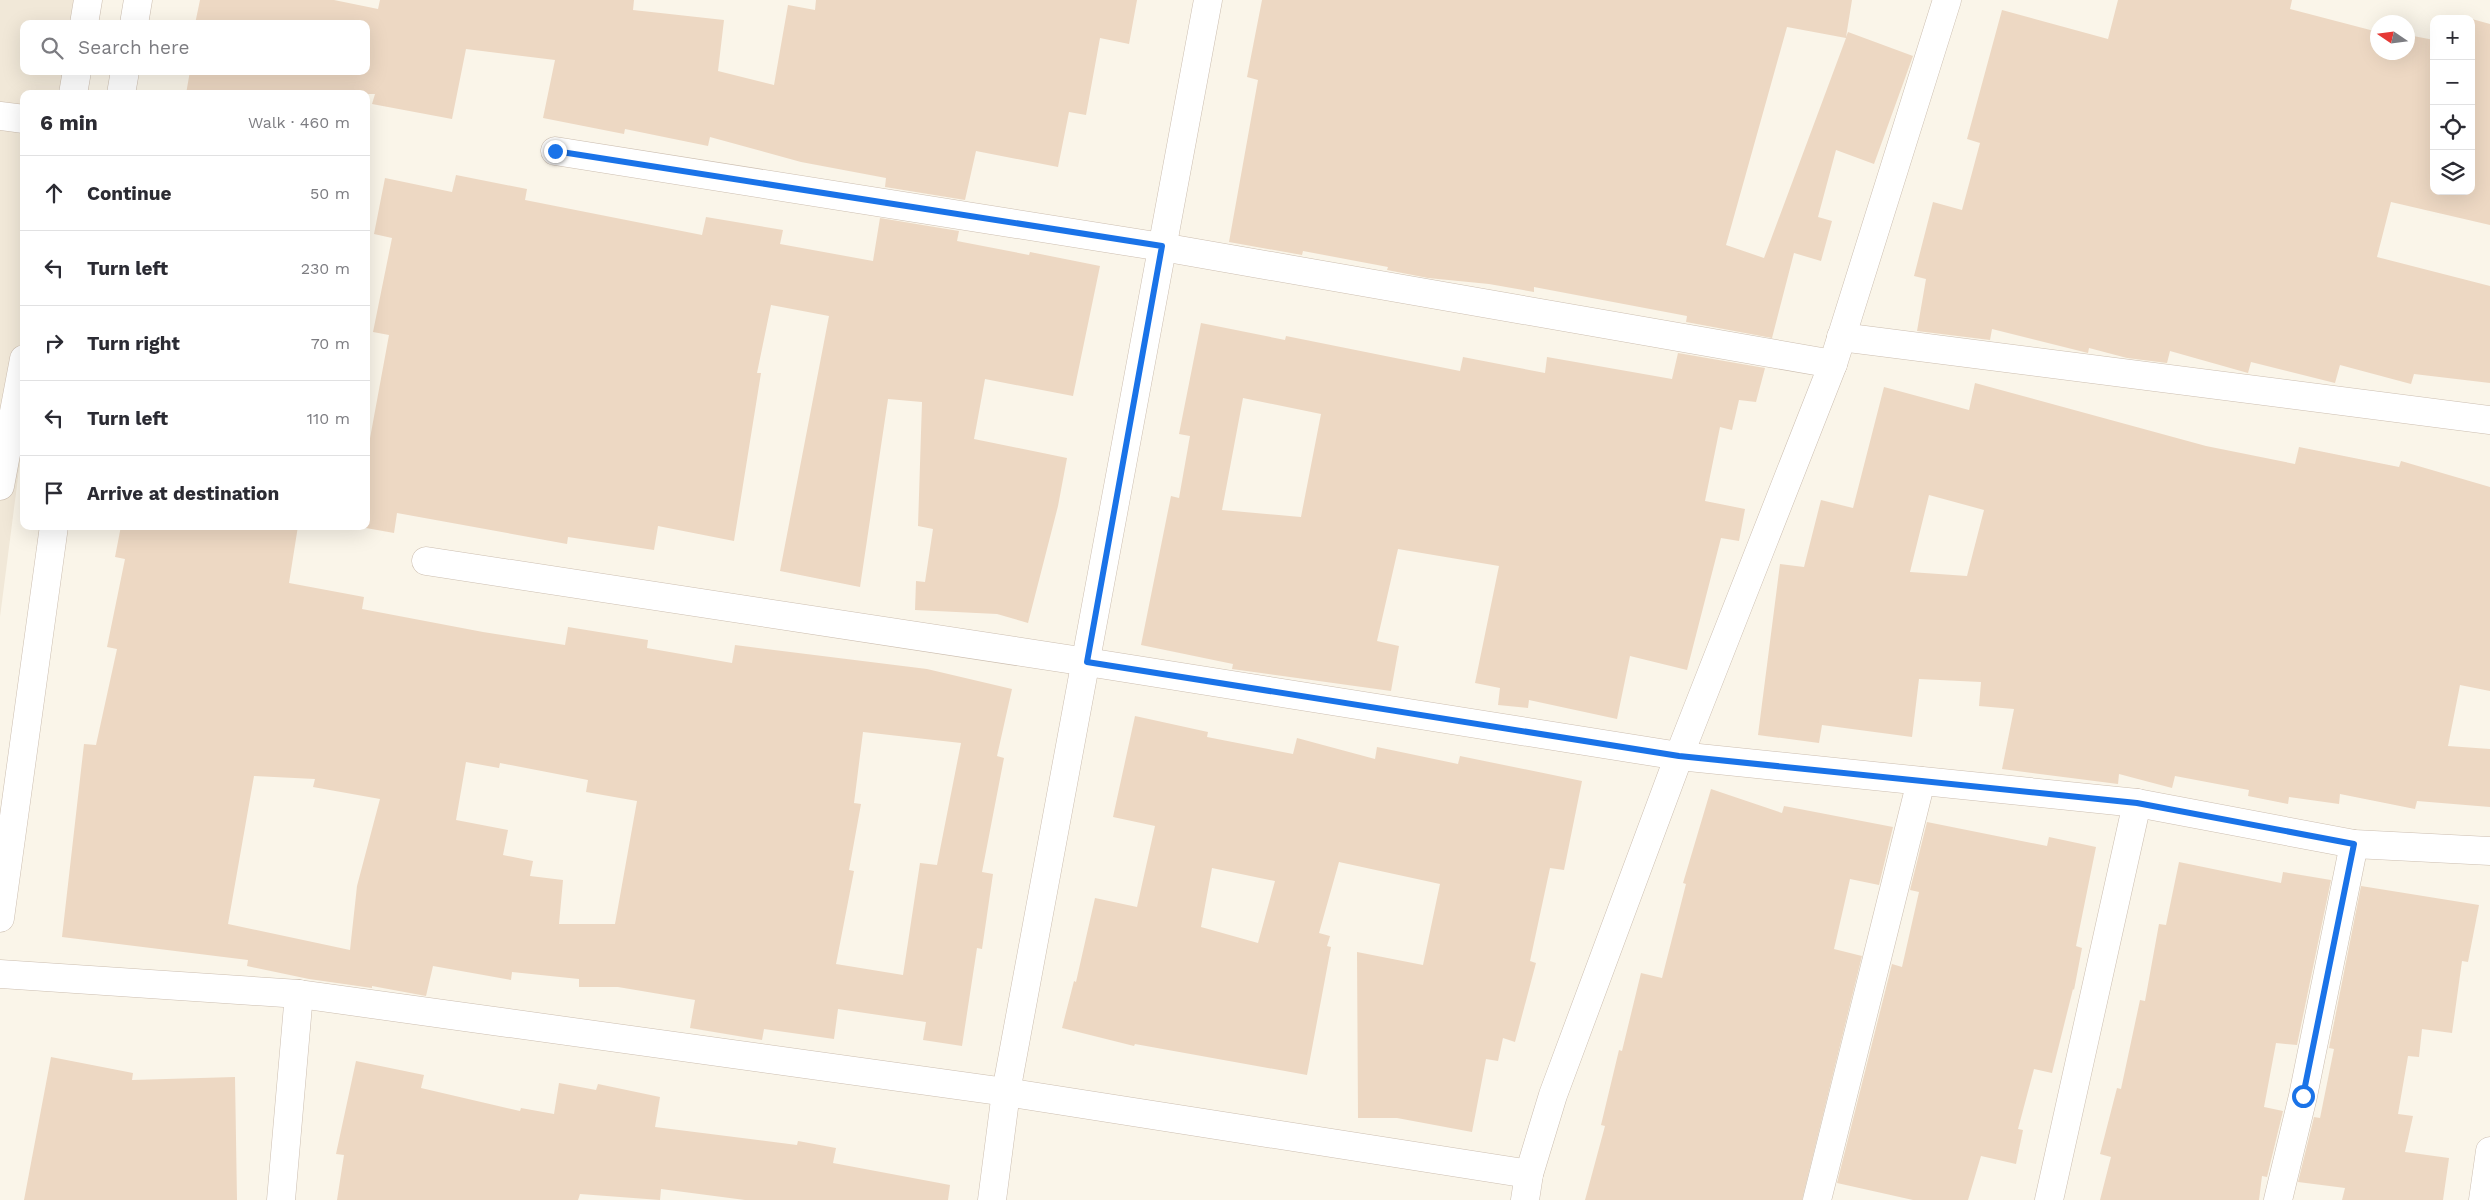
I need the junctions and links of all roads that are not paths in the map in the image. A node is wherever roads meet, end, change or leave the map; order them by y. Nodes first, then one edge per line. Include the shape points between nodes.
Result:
1 (88, 0) edge
2 (138, 0) edge
3 (1208, 0) edge
4 (1947, 0) edge
5 (85, 20) edge
6 (135, 20) edge
7 (76, 75) edge
8 (124, 75) edge
9 (74, 90) edge
10 (122, 90) edge
11 (0, 116) edge
12 (20, 118) edge
13 (555, 151) dead end
14 (1162, 246) junction
15 (1841, 337) junction
16 (1833, 364) junction
17 (20, 381) edge
18 (2490, 420) edge
19 (0, 486) edge
20 (53, 530) edge
21 (426, 561) dead end
22 (1087, 662) junction
23 (1679, 756) junction
24 (1922, 781) junction
25 (2137, 803) junction
26 (2354, 844) junction
27 (2490, 850) edge
28 (0, 918) edge
29 (0, 974) edge
30 (299, 994) junction
31 (1006, 1092) junction
32 (2490, 1151) edge
33 (1529, 1174) junction
34 (281, 1200) edge
35 (992, 1200) edge
36 (1525, 1200) edge
37 (1817, 1200) edge
38 (2049, 1200) edge
39 (2278, 1200) edge
40 (2482, 1200) edge

1 - 5 street
2 - 6 street
3 - 14 street
4 - 15 street
7 - 9 street
8 - 10 street
11 - 12 street
13 - 14 street
14 - 16 street
14 - 22 street
15 - 16 street
15 - 18 street
16 - 23 street
17 - 19 street
20 - 28 street
21 - 22 street
22 - 23 street
22 - 31 street
23 - 24 street
23 - 33 street via 1553,1096
24 - 25 street
24 - 37 street
25 - 26 street
25 - 38 street
26 - 27 street
26 - 39 street via 2303,1096
29 - 30 street
30 - 31 street
30 - 34 street
31 - 33 street
31 - 35 street
32 - 40 street
33 - 36 street

